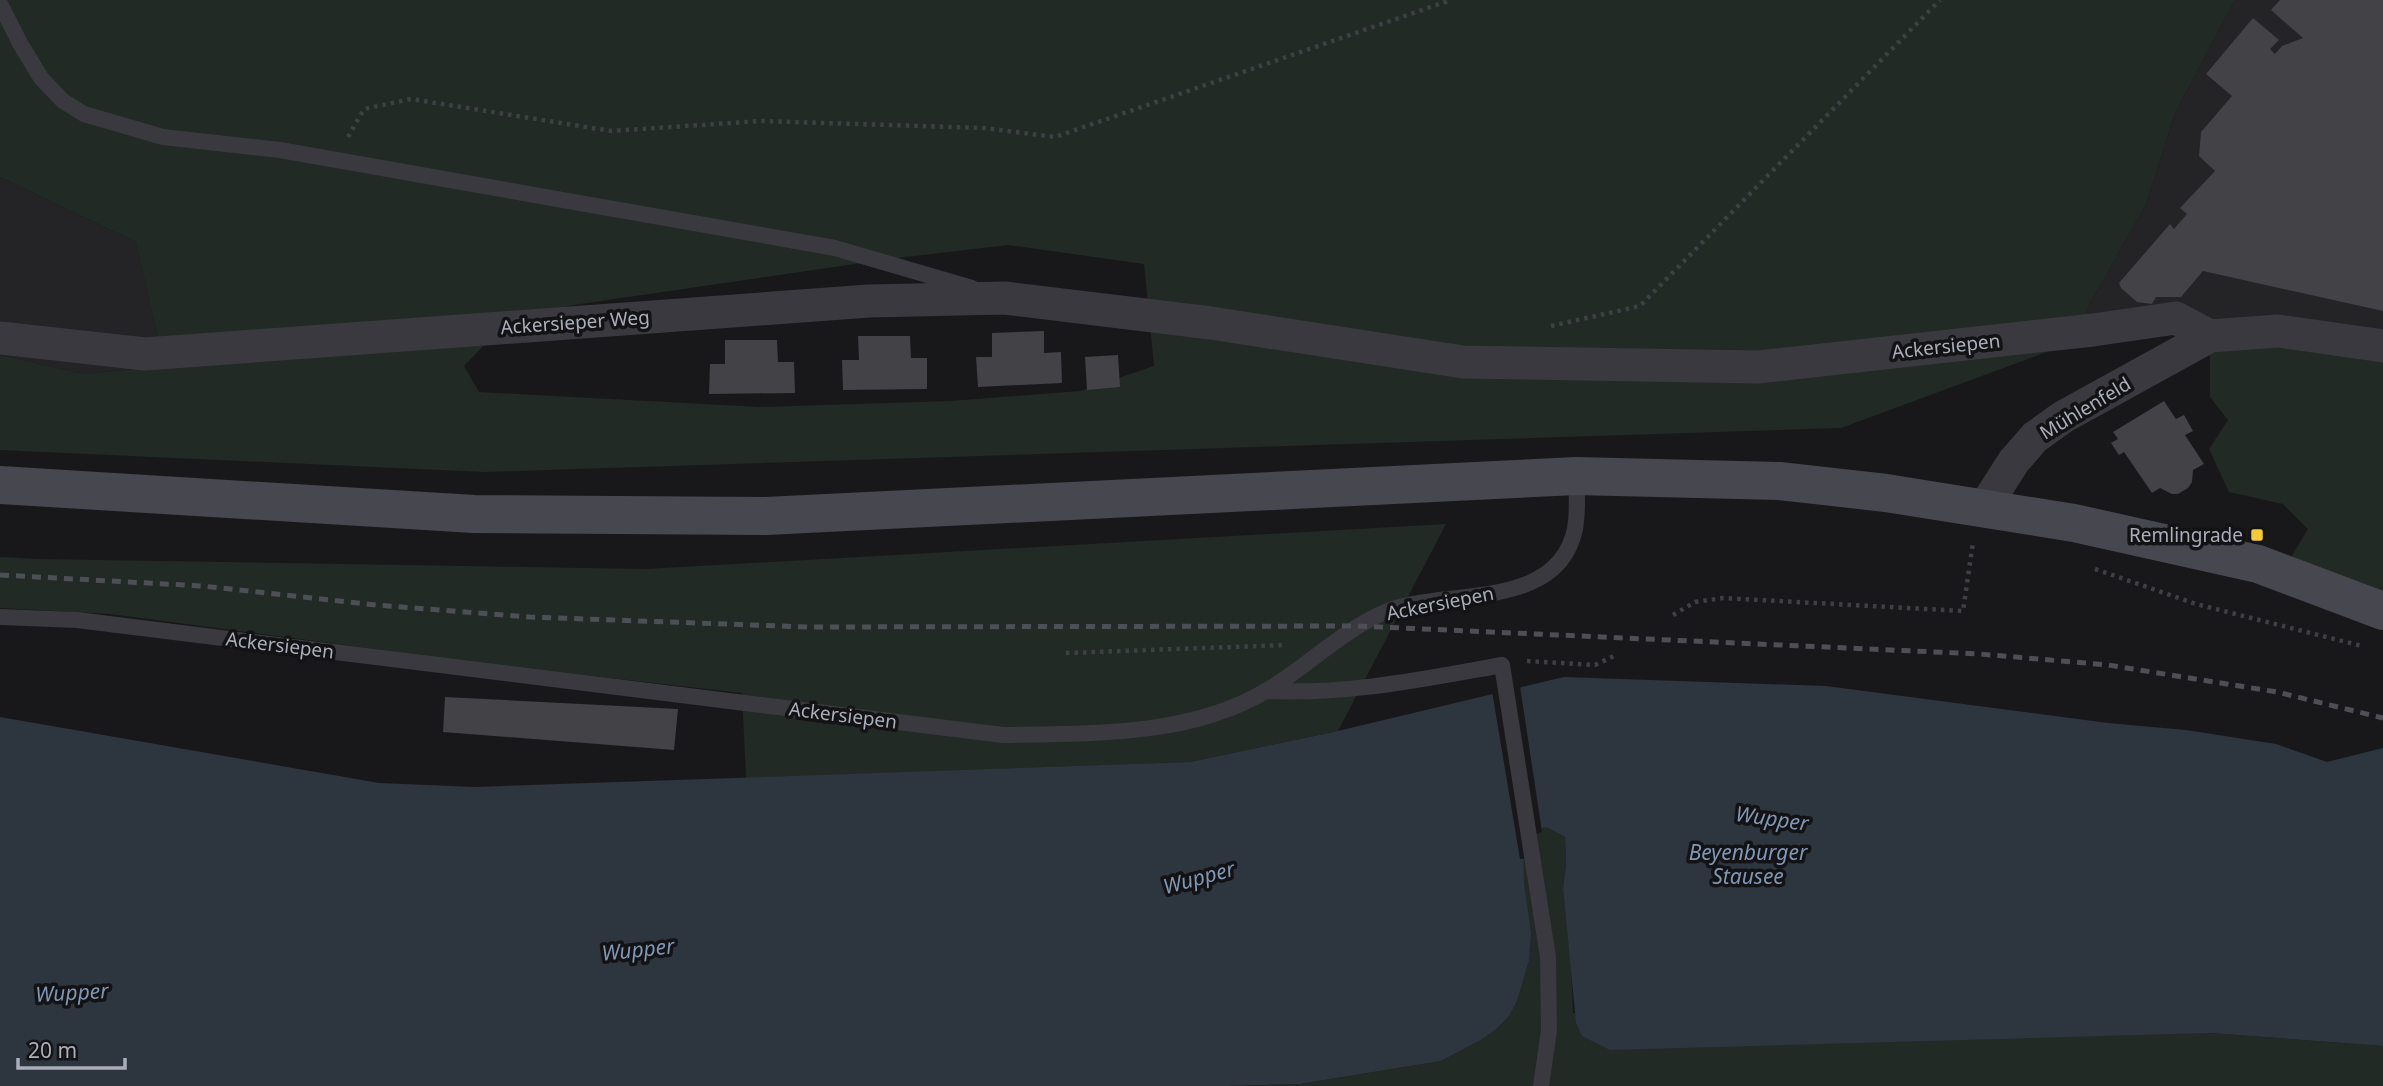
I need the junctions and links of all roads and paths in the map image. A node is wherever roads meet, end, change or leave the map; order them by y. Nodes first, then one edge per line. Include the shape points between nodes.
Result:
1 (1451, 0) edge
2 (1940, 0) edge
3 (0, 4) edge
4 (334, 162) junction
5 (1005, 298) junction
6 (1546, 327) dead end
7 (2210, 336) junction
8 (0, 338) edge
9 (2383, 346) edge
10 (1576, 476) junction
11 (0, 485) edge
12 (1985, 525) junction
13 (2093, 568) dead end
14 (2383, 611) edge
15 (1673, 615) dead end
16 (0, 617) edge
17 (1339, 640) junction
18 (2366, 647) dead end
19 (1066, 653) dead end
20 (1616, 655) dead end
21 (1503, 665) junction
22 (1265, 691) junction
23 (1541, 1086) edge

1 - 4 path via 1055,137 984,128 761,121 611,131 411,99 364,109
2 - 6 path via 1640,306
3 - 4 lane via 41,78 62,101 84,114 163,137 280,150
4 - 5 lane via 835,248
5 - 7 street, Ackersiepen via 1211,323 1463,362 1758,367 2176,318
5 - 8 street, Ackersieper Weg via 869,301 145,354
7 - 9 street, Mühlenfeld via 2278,331
7 - 12 street, Mühlenfeld via 2035,437 2014,461
10 - 11 main road via 766,516 474,514
10 - 12 main road via 1779,481 1886,493
10 - 17 lane, Ackersiepen via 1577,513 1569,547 1541,579 1500,592 1389,610
12 - 14 main road via 2074,523 2258,564
12 - 15 path via 1973,540 1962,611 1723,598 1695,602
13 - 18 path via 2196,604
16 - 22 lane, Ackersiepen via 91,622 1003,735 1122,732 1165,725 1204,717
17 - 19 path
17 - 22 lane, Ackersiepen
20 - 21 path via 1595,665 1529,661
21 - 22 lane via 1374,688
21 - 23 lane via 1548,957 1549,1030

